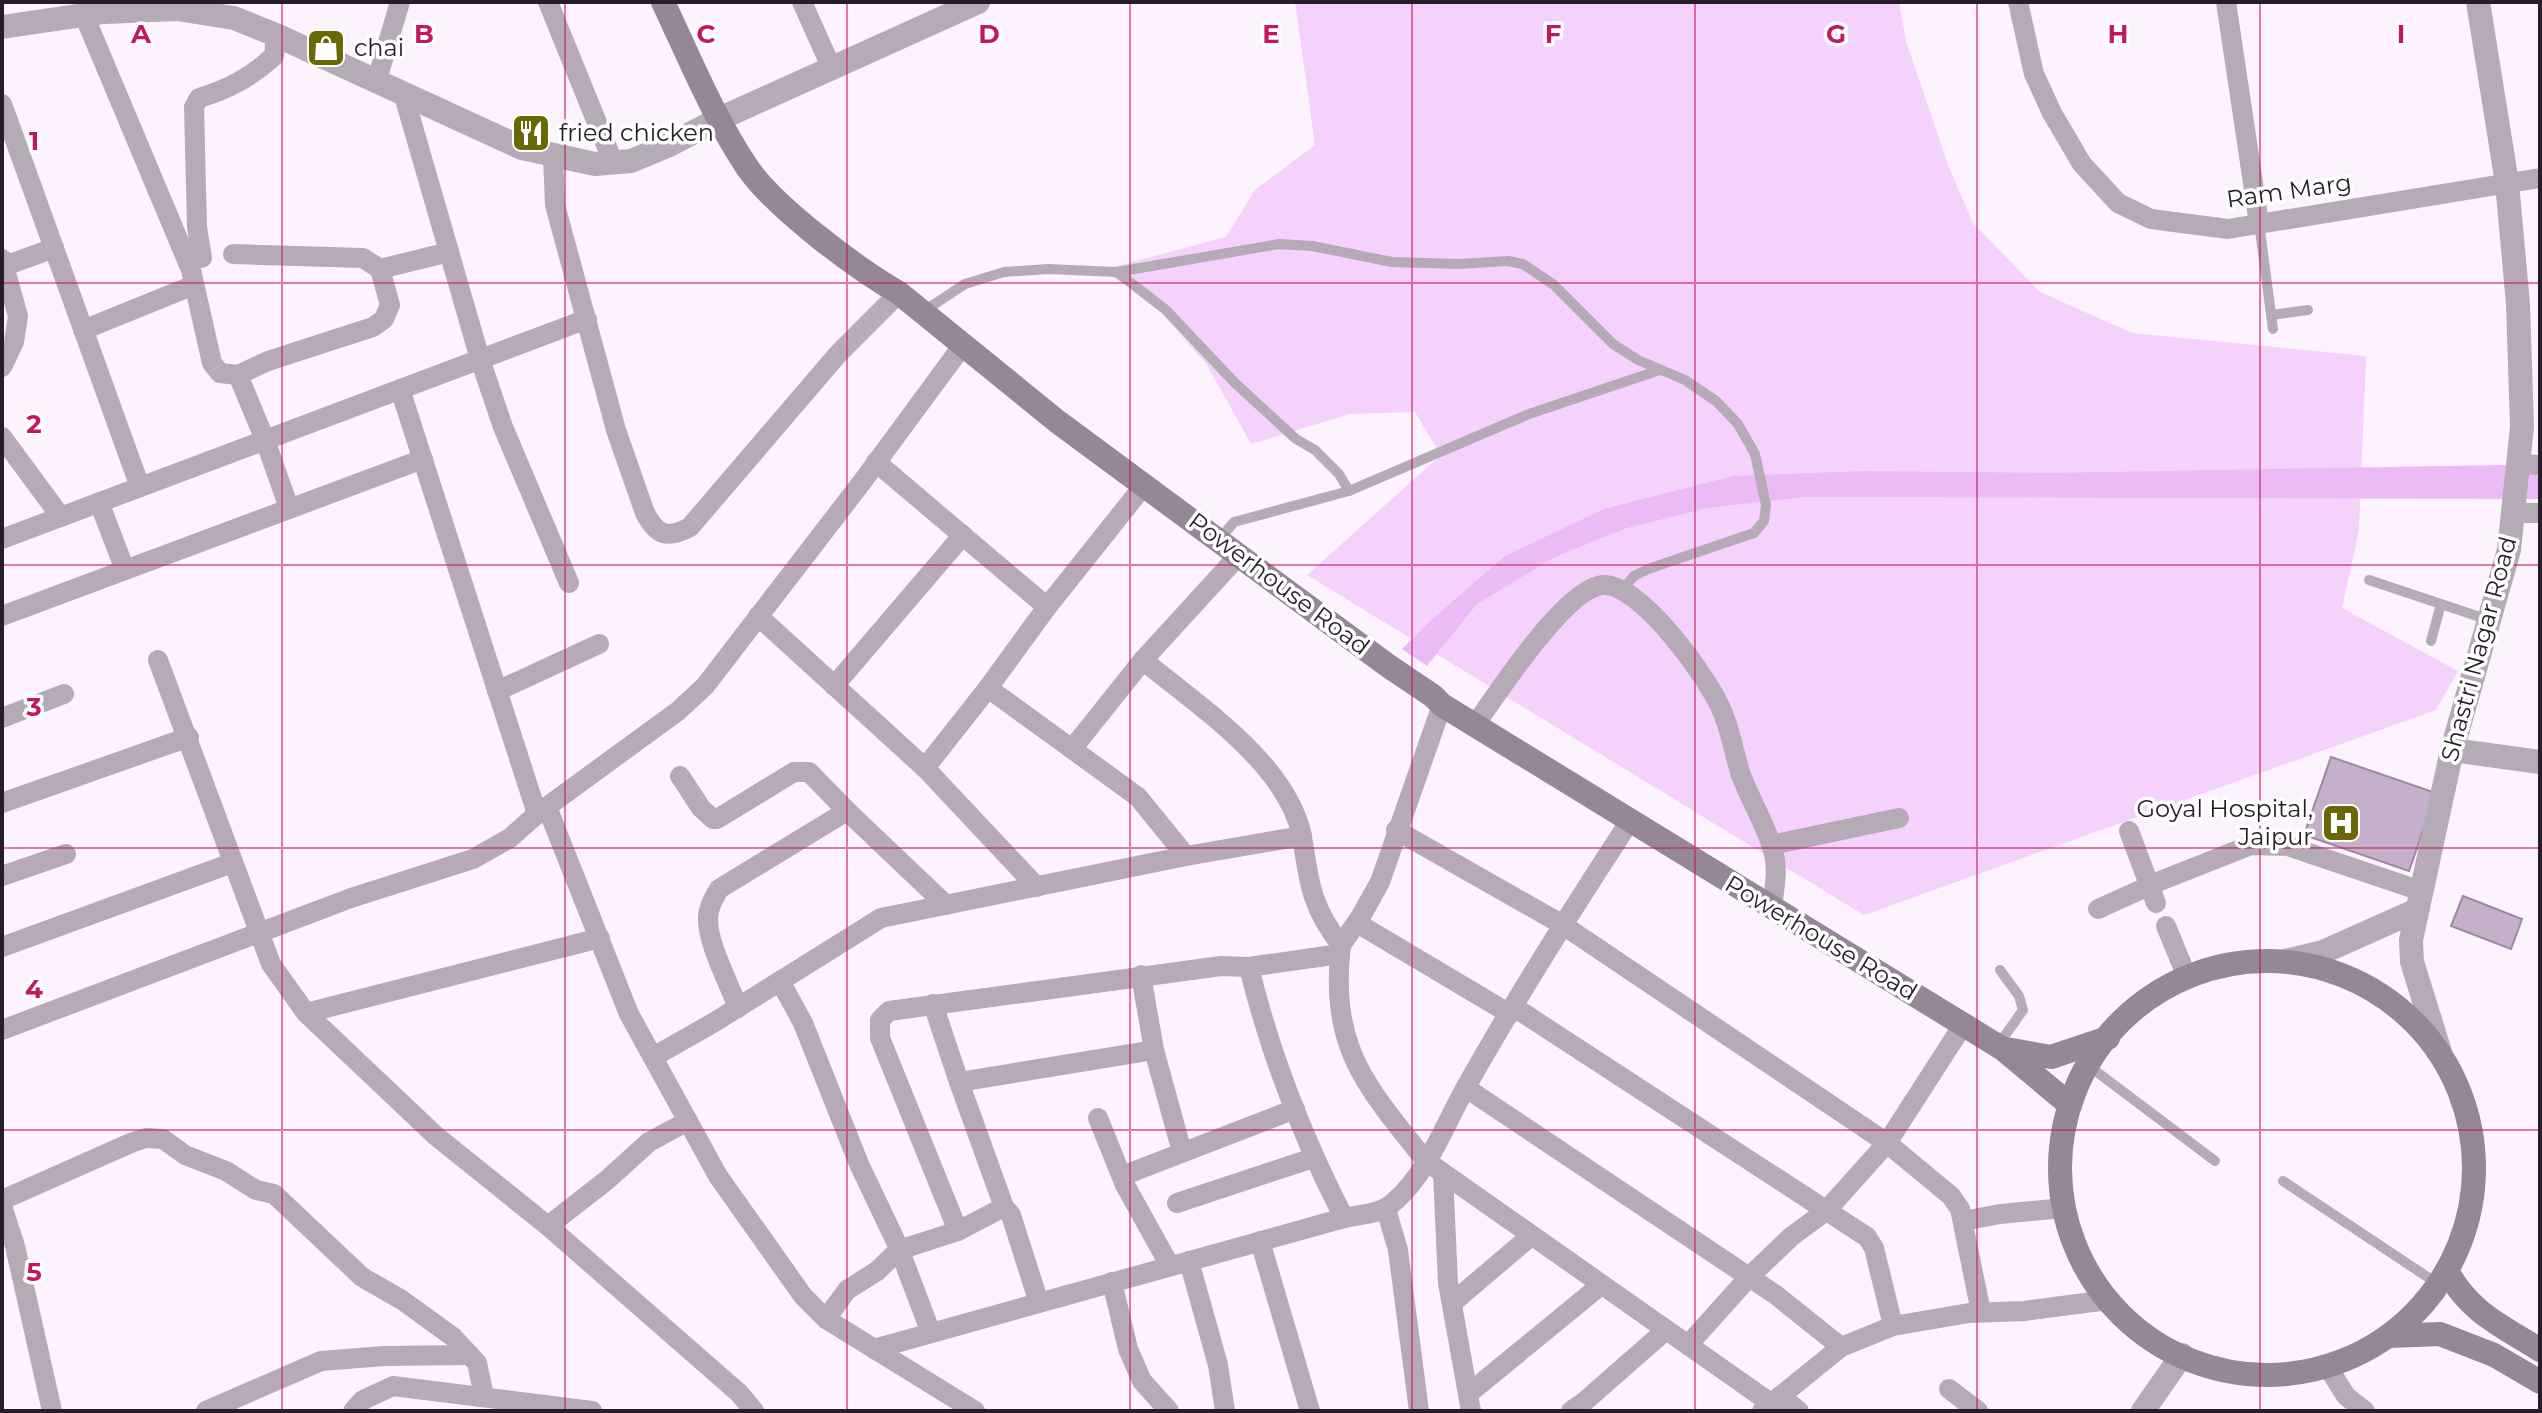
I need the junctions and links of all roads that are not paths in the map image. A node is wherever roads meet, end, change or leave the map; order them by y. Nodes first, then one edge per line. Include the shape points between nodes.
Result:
1 (400, 2) edge
2 (548, 2) edge
3 (663, 2) edge
4 (802, 2) edge
5 (978, 2) edge
6 (2018, 2) edge
7 (2226, 2) edge
8 (2478, 2) edge
9 (139, 6) edge
10 (76, 11) edge
11 (2, 27) edge
12 (276, 35) junction
13 (832, 69) junction
14 (376, 83) junction
15 (404, 96) junction
16 (2, 104) edge
17 (719, 119) junction
18 (553, 156) junction
19 (613, 162) junction
20 (2540, 178) edge
21 (2507, 183) junction
22 (2259, 223) junction
23 (54, 248) junction
24 (449, 252) junction
25 (233, 254) dead end
26 (202, 258) dead end
27 (3, 264) edge
28 (380, 269) junction
29 (1117, 272) junction
30 (194, 285) junction
31 (899, 293) junction
32 (2308, 310) dead end
33 (922, 312) junction
34 (2271, 315) junction
35 (587, 319) junction
36 (2273, 329) dead end
37 (83, 330) junction
38 (963, 345) junction
39 (480, 359) junction
40 (2, 367) edge
41 (1660, 370) junction
42 (238, 375) junction
43 (400, 389) junction
44 (2, 437) edge
45 (265, 440) junction
46 (423, 459) junction
47 (2526, 460) edge
48 (876, 462) junction
49 (1145, 484) junction
50 (140, 487) junction
51 (1349, 491) junction
52 (99, 502) junction
53 (289, 508) junction
54 (2513, 510) junction
55 (2540, 513) edge
56 (61, 517) junction
57 (963, 535) junction
58 (2, 539) edge
59 (1219, 540) junction
60 (1240, 554) junction
61 (125, 570) junction
62 (2369, 580) dead end
63 (569, 583) dead end
64 (1621, 591) junction
65 (2441, 604) junction
66 (1047, 607) junction
67 (2, 616) edge
68 (758, 616) junction
69 (2489, 620) junction
70 (2431, 641) dead end
71 (599, 644) dead end
72 (158, 660) dead end
73 (1143, 660) junction
74 (834, 686) junction
75 (988, 688) junction
76 (497, 691) junction
77 (64, 694) dead end
78 (1438, 700) junction
79 (2, 718) edge
80 (1474, 726) junction
81 (189, 737) junction
82 (1072, 749) junction
83 (2452, 750) junction
84 (2540, 762) edge
85 (925, 768) junction
86 (680, 776) dead end
87 (2, 803) edge
88 (542, 810) junction
89 (847, 811) junction
90 (1899, 818) dead end
91 (1630, 821) junction
92 (1396, 830) junction
93 (2129, 831) dead end
94 (1302, 836) junction
95 (1771, 845) junction
96 (66, 854) dead end
97 (1186, 856) junction
98 (232, 863) junction
99 (2, 876) edge
100 (1037, 887) junction
101 (2153, 894) junction
102 (2418, 901) junction
103 (946, 905) junction
104 (1772, 908) junction
105 (2098, 909) dead end
106 (1357, 923) junction
107 (1563, 925) junction
108 (2166, 926) dead end
109 (259, 933) junction
110 (600, 938) junction
111 (2, 947) edge
112 (1340, 949) junction
113 (2285, 961) junction
114 (1249, 967) junction
115 (2000, 970) dead end
116 (1141, 975) junction
117 (2187, 977) junction
118 (780, 981) junction
119 (933, 1004) junction
120 (738, 1008) junction
121 (1512, 1010) junction
122 (306, 1013) junction
123 (1963, 1025) junction
124 (2, 1030) edge
125 (2108, 1038) junction
126 (2000, 1047) junction
127 (1154, 1050) junction
128 (2440, 1052) junction
129 (653, 1057) junction
130 (2089, 1066) junction
131 (959, 1082) junction
132 (1466, 1088) junction
133 (2070, 1105) junction
134 (1295, 1109) junction
135 (1098, 1118) dead end
136 (688, 1121) junction
137 (1887, 1143) junction
138 (1182, 1152) junction
139 (1313, 1158) junction
140 (2215, 1161) dead end
141 (1423, 1166) junction
142 (1443, 1174) junction
143 (1122, 1176) junction
144 (2283, 1181) dead end
145 (2, 1200) edge
146 (1177, 1203) dead end
147 (1392, 1204) junction
148 (2, 1206) edge
149 (1004, 1207) junction
150 (2064, 1208) junction
151 (1826, 1211) junction
152 (1344, 1218) junction
153 (1963, 1221) junction
154 (548, 1226) junction
155 (958, 1231) junction
156 (1531, 1236) junction
157 (1260, 1241) junction
158 (8, 1243) edge
159 (899, 1250) junction
160 (1179, 1264) junction
161 (1749, 1277) junction
162 (2442, 1278) junction
163 (1112, 1282) junction
164 (1601, 1285) junction
165 (2108, 1300) junction
166 (1039, 1303) junction
167 (1452, 1303) junction
168 (1981, 1312) junction
169 (826, 1319) junction
170 (1893, 1326) junction
171 (1666, 1330) junction
172 (931, 1333) junction
173 (2389, 1336) junction
174 (1688, 1345) junction
175 (1841, 1347) junction
176 (874, 1349) junction
177 (2540, 1350) edge
178 (2182, 1355) junction
179 (2327, 1366) junction
180 (478, 1373) junction
181 (2540, 1382) edge
182 (1949, 1389) dead end
183 (460, 1402) edge
184 (1469, 1403) edge
185 (1771, 1404) edge
186 (52, 1411) edge
187 (206, 1411) edge
188 (353, 1411) edge
189 (592, 1411) edge
190 (754, 1411) edge
191 (975, 1411) edge
192 (1169, 1411) edge
193 (1225, 1411) edge
194 (1310, 1411) edge
195 (1419, 1411) edge
196 (1571, 1411) edge
197 (1799, 1411) edge
198 (1978, 1411) edge
199 (2143, 1411) edge
200 (2365, 1411) edge

1 - 14 street
2 - 19 street
3 - 17 main road, Powerhouse Road
4 - 13 street
5 - 13 street
6 - 22 street, Ram Marg via 2034,74 2052,113 2082,164 2118,203 2151,219 2187,225 2228,229
7 - 22 street
8 - 21 street, Shastri Nagar Road
9 - 10 street
9 - 12 street via 234,18
10 - 11 street
10 - 30 street
12 - 14 street
12 - 26 street via 274,56 261,69 229,89 199,98 194,107
13 - 17 street
14 - 15 street
15 - 18 street via 522,148
15 - 24 street
16 - 23 street
17 - 19 street via 631,161
17 - 31 main road, Powerhouse Road via 749,169 778,200
18 - 19 street
18 - 35 street via 555,205
20 - 21 street, Ram Marg
21 - 22 street, Ram Marg
21 - 47 street, Shastri Nagar Road
22 - 34 lane
23 - 27 street
23 - 37 street
24 - 28 street
24 - 39 street
25 - 28 street via 363,258
27 - 40 street via 18,316
28 - 42 street via 390,305 384,319
29 - 33 lane via 1004,272 965,284
29 - 41 lane via 1279,244 1392,262 1508,261 1523,264 1554,285 1613,344
29 - 51 lane via 1166,310 1296,439 1315,450
30 - 37 street
30 - 42 street via 212,363 220,373
31 - 33 main road, Powerhouse Road
31 - 35 street via 838,354 690,527 676,534 663,534 645,513 616,430
32 - 34 lane
33 - 38 main road, Powerhouse Road
34 - 36 lane
35 - 39 street
37 - 50 street
38 - 48 street
38 - 49 main road, Powerhouse Road
39 - 43 street
39 - 63 street
41 - 51 lane via 1529,414
41 - 64 lane via 1716,401 1738,424 1755,454 1766,505 1764,521 1754,533 1648,569
42 - 45 street
43 - 45 street
43 - 46 street
44 - 56 street
45 - 50 street
45 - 53 street
46 - 53 street
46 - 76 street
47 - 54 street, Shastri Nagar Road
48 - 57 street
48 - 68 street
49 - 59 main road, Powerhouse Road
49 - 66 street
50 - 52 street
51 - 59 lane via 1234,522
52 - 56 street
52 - 61 street
53 - 61 street
54 - 55 street
54 - 69 street, Shastri Nagar Road via 2509,550
56 - 58 street
57 - 66 street
57 - 74 street
59 - 60 main road, Powerhouse Road
60 - 73 street
60 - 78 main road, Powerhouse Road
61 - 67 street
62 - 65 lane
64 - 80 street via 1604,585 1591,590 1553,619
64 - 95 street via 1666,629 1711,689
65 - 69 lane
65 - 70 lane
66 - 75 street
68 - 74 street
68 - 88 street via 705,686 678,711
69 - 83 street, Shastri Nagar Road
71 - 76 street
72 - 81 street
73 - 82 street
73 - 94 street via 1271,771 1297,815
74 - 85 street
75 - 82 street
75 - 85 street
76 - 88 street
77 - 79 street
78 - 80 main road, Powerhouse Road
78 - 92 street
80 - 91 main road, Powerhouse Road
81 - 87 street
81 - 98 street
82 - 97 street via 1138,797
83 - 84 street
83 - 102 street, Shastri Nagar Road
85 - 100 street
86 - 89 street via 713,819 794,772 809,772
88 - 109 street via 510,838 473,859
88 - 110 street
89 - 103 street
89 - 120 street via 719,889 711,903 712,938
90 - 95 street
91 - 104 main road, Powerhouse Road
91 - 107 street
92 - 106 street via 1380,882
92 - 107 street
93 - 101 street
94 - 97 street
94 - 112 street via 1310,889
95 - 104 street via 1776,873
96 - 99 street
97 - 100 street
98 - 109 street
98 - 111 street
100 - 103 street
101 - 102 street via 2251,845 2288,846
101 - 105 street
102 - 113 street via 2323,952
102 - 128 street, Shastri Nagar Road via 2412,962
103 - 118 street via 881,918
104 - 123 main road, Powerhouse Road
106 - 112 street
106 - 121 street
107 - 121 street
107 - 137 street
108 - 117 street
109 - 122 street via 271,964
109 - 124 street
110 - 122 street
110 - 129 street via 629,1014
112 - 114 street
112 - 141 street via 1337,979 1350,1049
113 - 117 main road via 2228,964
113 - 128 main road via 2334,971 2366,985 2409,1014
114 - 116 street
114 - 134 street via 1263,1024
115 - 126 lane via 2023,1010
116 - 119 street
116 - 127 street
117 - 125 main road via 2159,991
118 - 120 street
118 - 159 street via 803,1023
119 - 131 street
119 - 155 street via 889,1011 880,1020 880,1038
120 - 129 street
121 - 132 street
121 - 151 street
122 - 154 street via 436,1136
123 - 126 main road, Powerhouse Road
123 - 137 street
125 - 126 main road via 2051,1057
125 - 130 main road
126 - 133 main road
127 - 131 street
127 - 138 street
128 - 162 main road via 2458,1084 2472,1131 2474,1189 2465,1233
129 - 136 street
130 - 133 main road
130 - 140 lane
131 - 149 street
132 - 141 street
132 - 161 street
133 - 150 main road via 2060,1152
134 - 138 street
134 - 139 street
135 - 143 street
136 - 154 street via 649,1142
136 - 169 street via 718,1176 803,1296
137 - 151 street
137 - 153 street via 1951,1196
138 - 143 street
139 - 146 street
139 - 152 street
141 - 142 street
141 - 147 street
142 - 156 street
142 - 167 street
143 - 160 street
144 - 162 lane
145 - 180 street via 133,1142 163,1139 185,1155 274,1194 362,1277 453,1337
147 - 152 street
147 - 195 street
148 - 158 street
149 - 155 street
149 - 166 street
150 - 153 street
150 - 165 main road via 2072,1240
151 - 161 street
151 - 170 street via 1867,1237 1874,1248
152 - 157 street
153 - 168 street
154 - 190 street
155 - 159 street
156 - 164 street
156 - 167 street
157 - 160 street
157 - 194 street
158 - 186 street
159 - 169 street via 847,1290
159 - 172 street
160 - 163 street
160 - 193 street via 1218,1365
161 - 174 street
161 - 175 street
162 - 173 main road via 2431,1296
162 - 177 main road via 2474,1309
163 - 166 street
163 - 192 street via 1128,1349 1142,1381
164 - 171 street
164 - 184 street
165 - 168 street
165 - 178 main road via 2152,1341
166 - 172 street
167 - 184 street
168 - 170 street
169 - 176 street
170 - 175 street
171 - 174 street
171 - 196 street
172 - 176 street
173 - 179 main road
173 - 181 main road via 2440,1334 2494,1355
174 - 185 street
175 - 185 street
176 - 191 street
178 - 179 main road via 2249,1375
178 - 199 street
179 - 200 street via 2346,1396
180 - 183 street
180 - 187 street via 396,1355 321,1361
180 - 189 street
182 - 198 street
183 - 188 street via 393,1386 363,1400
185 - 197 street

